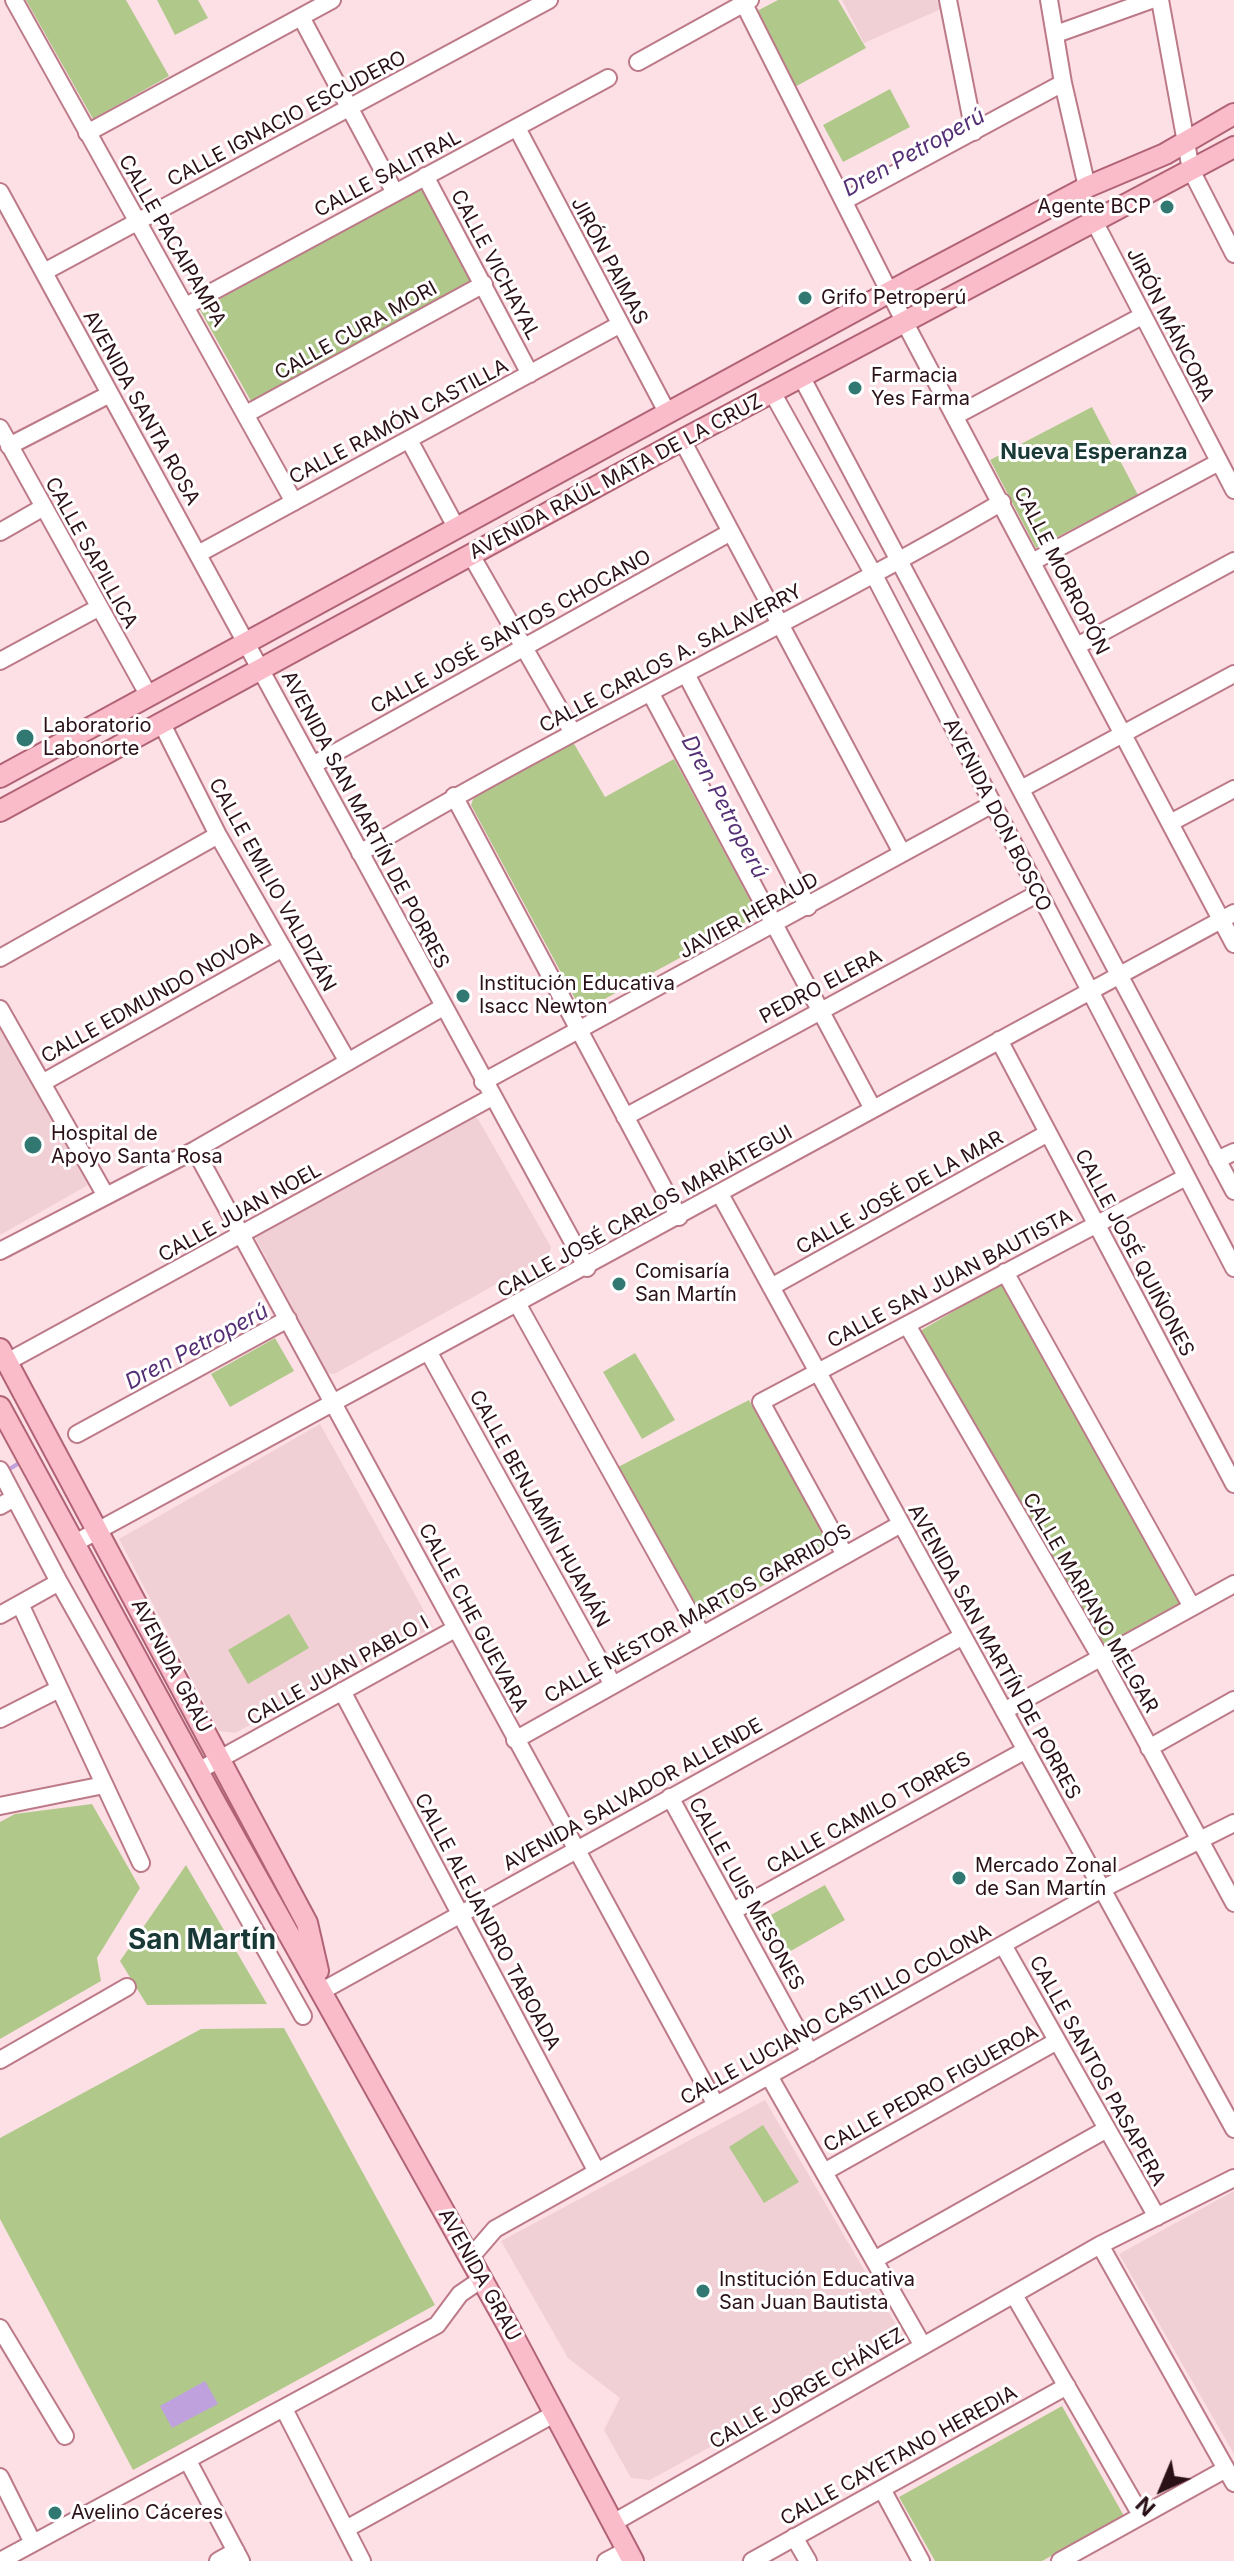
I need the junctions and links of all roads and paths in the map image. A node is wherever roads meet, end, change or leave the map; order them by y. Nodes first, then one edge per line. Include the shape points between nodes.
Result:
1 (14, 0) edge
2 (332, 0) edge
3 (549, 0) edge
4 (948, 0) edge
5 (1049, 0) edge
6 (1151, 0) edge
7 (1160, 0) edge
8 (747, 2) edge
9 (301, 17) junction
10 (1056, 34) junction
11 (638, 62) dead end
12 (608, 78) dead end
13 (1063, 83) junction
14 (349, 108) junction
15 (1234, 114) edge
16 (517, 128) junction
17 (974, 132) junction
18 (87, 133) junction
19 (1186, 141) junction
20 (1234, 147) edge
21 (1191, 170) junction
22 (425, 176) junction
23 (1087, 187) junction
24 (0, 192) edge
25 (395, 193) junction
26 (844, 201) junction
27 (1094, 221) junction
28 (136, 222) junction
29 (1234, 254) edge
30 (44, 272) junction
31 (484, 284) junction
32 (890, 293) junction
33 (186, 306) junction
34 (1142, 316) junction
35 (905, 323) junction
36 (619, 325) junction
37 (788, 348) junction
38 (757, 365) junction
39 (530, 374) junction
40 (802, 378) junction
41 (772, 392) junction
42 (110, 394) junction
43 (667, 412) junction
44 (248, 413) junction
45 (957, 415) junction
46 (0, 428) edge
47 (409, 440) junction
48 (682, 440) junction
49 (9, 446) junction
50 (1219, 462) junction
51 (1234, 490) edge
52 (294, 502) junction
53 (1002, 502) junction
54 (42, 508) junction
55 (456, 527) junction
56 (0, 532) edge
57 (729, 533) junction
58 (198, 554) junction
59 (471, 555) junction
60 (902, 561) junction
61 (1234, 561) edge
62 (1032, 562) junction
63 (874, 575) junction
64 (98, 608) junction
65 (779, 623) junction
66 (247, 644) junction
67 (526, 646) junction
68 (1077, 646) junction
69 (0, 661) edge
70 (261, 670) junction
71 (686, 674) junction
72 (1234, 674) edge
73 (651, 694) junction
74 (149, 696) junction
75 (163, 726) junction
76 (1121, 732) junction
77 (573, 733) junction
78 (313, 765) junction
79 (0, 777) edge
80 (1021, 789) junction
81 (1234, 789) edge
82 (454, 796) junction
83 (991, 805) junction
84 (0, 811) edge
85 (1170, 823) junction
86 (218, 835) junction
87 (360, 853) junction
88 (902, 853) junction
89 (1037, 894) junction
90 (808, 907) junction
91 (1228, 917) edge
92 (775, 926) junction
93 (1234, 944) edge
94 (283, 948) junction
95 (0, 958) edge
96 (1119, 973) junction
97 (1088, 991) junction
98 (443, 1007) junction
99 (0, 1009) edge
100 (820, 1009) junction
101 (580, 1030) junction
102 (999, 1040) junction
103 (348, 1062) junction
104 (483, 1082) junction
105 (42, 1083) junction
106 (492, 1097) junction
107 (873, 1109) junction
108 (625, 1117) junction
109 (1048, 1133) junction
110 (195, 1150) junction
111 (1234, 1152) edge
112 (1217, 1160) junction
113 (1186, 1177) junction
114 (1234, 1191) edge
115 (720, 1194) junction
116 (106, 1196) junction
117 (679, 1217) junction
118 (1096, 1225) junction
119 (242, 1236) junction
120 (0, 1251) edge
121 (587, 1268) junction
122 (1234, 1268) edge
123 (1005, 1272) junction
124 (771, 1287) junction
125 (518, 1305) junction
126 (288, 1319) junction
127 (907, 1325) junction
128 (429, 1353) junction
129 (4, 1355) edge
130 (818, 1373) junction
131 (334, 1404) junction
132 (1, 1414) edge
133 (77, 1434) dead end
134 (1, 1476) edge
135 (1234, 1484) edge
136 (7, 1502) edge
137 (901, 1524) junction
138 (99, 1531) junction
139 (75, 1543) junction
140 (845, 1555) junction
141 (59, 1582) junction
142 (1234, 1584) edge
143 (20, 1604) junction
144 (1192, 1607) junction
145 (0, 1615) edge
146 (455, 1629) junction
147 (702, 1635) junction
148 (963, 1636) junction
149 (1101, 1658) junction
150 (613, 1685) junction
151 (59, 1689) junction
152 (342, 1691) junction
153 (1234, 1700) edge
154 (1004, 1711) junction
155 (0, 1719) edge
156 (515, 1740) junction
157 (1149, 1748) junction
158 (1026, 1750) junction
159 (221, 1758) junction
160 (198, 1771) junction
161 (104, 1785) junction
162 (670, 1797) junction
163 (0, 1806) edge
164 (1234, 1823) edge
165 (1200, 1841) junction
166 (575, 1850) junction
167 (141, 1863) dead end
168 (1102, 1889) junction
169 (1234, 1903) edge
170 (733, 1911) junction
171 (460, 1913) junction
172 (1003, 1945) junction
173 (127, 1987) dead end
174 (322, 1991) junction
175 (303, 2016) dead end
176 (1057, 2041) junction
177 (810, 2053) junction
178 (0, 2060) edge
179 (769, 2076) junction
180 (1227, 2102) edge
181 (716, 2105) junction
182 (1107, 2129) junction
183 (1234, 2129) edge
184 (597, 2172) junction
185 (824, 2172) junction
186 (1234, 2178) edge
187 (1157, 2217) junction
188 (1100, 2245) junction
189 (470, 2258) junction
190 (874, 2260) junction
191 (482, 2279) junction
192 (1014, 2295) junction
193 (0, 2328) edge
194 (923, 2346) junction
195 (6, 2351) edge
196 (1067, 2386) junction
197 (284, 2409) junction
198 (554, 2414) junction
199 (65, 2436) dead end
200 (188, 2461) junction
201 (1230, 2476) edge
202 (0, 2477) edge
203 (882, 2489) junction
204 (1141, 2515) junction
205 (613, 2523) junction
206 (346, 2529) junction
207 (794, 2537) junction
208 (33, 2543) junction
209 (630, 2555) edge
210 (238, 2556) edge
211 (0, 2561) edge
212 (218, 2561) edge
213 (362, 2561) edge
214 (606, 2561) edge
215 (752, 2561) edge
216 (808, 2561) edge
217 (921, 2561) edge
218 (1060, 2561) edge

1 - 18 street, CALLE PACAIPAMPA
2 - 9 street
3 - 14 street, CALLE IGNACIO ESCUDERO
4 - 17 street
5 - 10 street
6 - 10 street
7 - 19 street
8 - 11 street
8 - 26 street, CALLE MORROPÓN
9 - 14 street
9 - 18 street
10 - 13 street
12 - 16 street, CALLE SALITRAL
13 - 17 street
13 - 23 street
14 - 25 street
14 - 28 street, CALLE IGNACIO ESCUDERO
15 - 19 main road, AVENIDA RAÚL MATA DE LA CRUZ
16 - 22 street, CALLE SALITRAL
16 - 36 street, JIRÓN PAIMAS
17 - 26 street
18 - 28 street, CALLE PACAIPAMPA
19 - 21 street
19 - 23 main road, AVENIDA RAÚL MATA DE LA CRUZ
20 - 21 main road, AVENIDA RAÚL MATA DE LA CRUZ
21 - 27 main road, AVENIDA RAÚL MATA DE LA CRUZ
21 - 29 street
22 - 25 street, CALLE SALITRAL
22 - 31 street, CALLE VICHAYAL
23 - 32 main road, AVENIDA RAÚL MATA DE LA CRUZ
24 - 30 street, AVENIDA SANTA ROSA
25 - 33 street, CALLE SALITRAL
26 - 32 street, CALLE MORROPÓN
27 - 34 street, JIRÓN MÁNCORA
27 - 35 main road, AVENIDA RAÚL MATA DE LA CRUZ
28 - 30 street, CALLE IGNACIO ESCUDERO
28 - 33 street, CALLE PACAIPAMPA
30 - 42 street, AVENIDA SANTA ROSA
31 - 39 street, CALLE VICHAYAL
31 - 44 street, CALLE CURA MORI
32 - 35 street, CALLE MORROPÓN
32 - 37 main road, AVENIDA RAÚL MATA DE LA CRUZ
33 - 44 street, CALLE PACAIPAMPA
34 - 45 street
34 - 50 street, JIRÓN MÁNCORA
35 - 40 main road, AVENIDA RAÚL MATA DE LA CRUZ
35 - 45 street, CALLE MORROPÓN
36 - 39 street, CALLE RAMÓN CASTILLA
36 - 43 street, JIRÓN PAIMAS
37 - 38 main road, AVENIDA RAÚL MATA DE LA CRUZ
37 - 40 main road, AVENIDA DON BOSCO
38 - 41 main road, AVENIDA DON BOSCO
38 - 43 main road, AVENIDA RAÚL MATA DE LA CRUZ
39 - 47 street, CALLE RAMÓN CASTILLA
40 - 41 main road, AVENIDA RAÚL MATA DE LA CRUZ
40 - 60 street, AVENIDA DON BOSCO
41 - 48 main road, AVENIDA RAÚL MATA DE LA CRUZ
41 - 63 street, AVENIDA DON BOSCO
42 - 49 street
42 - 58 street, AVENIDA SANTA ROSA
43 - 55 main road, AVENIDA RAÚL MATA DE LA CRUZ
44 - 52 street, CALLE PACAIPAMPA
45 - 53 street, CALLE MORROPÓN
46 - 49 street, CALLE SAPILLICA
47 - 52 street, CALLE RAMÓN CASTILLA
47 - 55 street
48 - 57 street
48 - 59 main road, AVENIDA RAÚL MATA DE LA CRUZ
49 - 54 street, CALLE SAPILLICA
50 - 51 street, JIRÓN MÁNCORA
50 - 62 street
52 - 58 street, CALLE RAMÓN CASTILLA
53 - 60 street, CALLE CARLOS A. SALAVERRY
53 - 62 street, CALLE MORROPÓN
54 - 56 street
54 - 64 street, CALLE SAPILLICA
55 - 66 main road, AVENIDA RAÚL MATA DE LA CRUZ
57 - 65 street
57 - 67 street, CALLE JOSÉ SANTOS CHOCANO
58 - 66 street, AVENIDA SANTA ROSA
59 - 67 street
59 - 70 main road, AVENIDA RAÚL MATA DE LA CRUZ
60 - 63 street, CALLE CARLOS A. SALAVERRY
60 - 80 street, AVENIDA DON BOSCO
61 - 68 street
62 - 68 street, CALLE MORROPÓN
63 - 65 street, CALLE CARLOS A. SALAVERRY
63 - 83 street, AVENIDA DON BOSCO
64 - 69 street
64 - 74 street, CALLE SAPILLICA
65 - 71 street, CALLE CARLOS A. SALAVERRY
65 - 88 street
66 - 70 street, AVENIDA SAN MARTÍN DE PORRES
66 - 74 main road, AVENIDA RAÚL MATA DE LA CRUZ
67 - 77 street
67 - 78 street, CALLE JOSÉ SANTOS CHOCANO
68 - 76 street, CALLE MORROPÓN
70 - 75 main road, AVENIDA RAÚL MATA DE LA CRUZ
70 - 78 street, AVENIDA SAN MARTÍN DE PORRES
71 - 73 street, CALLE CARLOS A. SALAVERRY
71 - 90 street
72 - 76 street
73 - 77 street, CALLE CARLOS A. SALAVERRY
73 - 92 street
74 - 79 main road, AVENIDA RAÚL MATA DE LA CRUZ
75 - 84 main road, AVENIDA RAÚL MATA DE LA CRUZ
75 - 86 street, CALLE EMILIO VALDIZÁN
76 - 80 street
76 - 85 street, CALLE MORROPÓN
77 - 82 street, CALLE CARLOS A. SALAVERRY
78 - 87 street, AVENIDA SAN MARTÍN DE PORRES
80 - 96 street, AVENIDA DON BOSCO
81 - 85 street
82 - 87 street, CALLE CARLOS A. SALAVERRY
82 - 101 street
83 - 88 street, JAVIER HERAUD
83 - 89 street, AVENIDA DON BOSCO
85 - 91 street, CALLE MORROPÓN
86 - 94 street, CALLE EMILIO VALDIZÁN
86 - 95 street
87 - 98 street, AVENIDA SAN MARTÍN DE PORRES
88 - 90 street, JAVIER HERAUD
89 - 97 street, AVENIDA DON BOSCO
89 - 100 street, PEDRO ELERA
90 - 92 street, JAVIER HERAUD
91 - 93 street, CALLE MORROPÓN
91 - 96 street, CALLE JOSÉ CARLOS MARIÁTEGUI
92 - 100 street
92 - 101 street, JAVIER HERAUD
94 - 103 street, CALLE EMILIO VALDIZÁN
94 - 105 street, CALLE EDMUNDO NOVOA
96 - 97 street, CALLE JOSÉ CARLOS MARIÁTEGUI
96 - 112 street, AVENIDA DON BOSCO
97 - 102 street, CALLE JOSÉ CARLOS MARIÁTEGUI
97 - 113 street, AVENIDA DON BOSCO
98 - 103 street
98 - 104 street, AVENIDA SAN MARTÍN DE PORRES
99 - 105 street
100 - 107 street
100 - 108 street, PEDRO ELERA
101 - 104 street, JAVIER HERAUD
101 - 108 street
102 - 107 street, CALLE JOSÉ CARLOS MARIÁTEGUI
102 - 109 street, CALLE JOSÉ QUIÑONES
103 - 110 street
104 - 106 street, AVENIDA SAN MARTÍN DE PORRES
105 - 116 street
106 - 119 street, CALLE JUAN NOEL
106 - 121 street, AVENIDA SAN MARTÍN DE PORRES
107 - 115 street, CALLE JOSÉ CARLOS MARIÁTEGUI
108 - 117 street
109 - 118 street, CALLE JOSÉ QUIÑONES
109 - 124 street, CALLE JOSÉ DE LA MAR
110 - 116 street
110 - 119 street, CALLE CHE GUEVARA
111 - 112 street
112 - 114 street, AVENIDA DON BOSCO
113 - 118 street, CALLE SAN JUAN BAUTISTA
113 - 122 street, AVENIDA DON BOSCO
115 - 117 street, CALLE JOSÉ CARLOS MARIÁTEGUI
115 - 124 street, AVENIDA SAN MARTÍN DE PORRES
116 - 120 street
117 - 121 street, CALLE JOSÉ CARLOS MARIÁTEGUI
118 - 123 street, CALLE SAN JUAN BAUTISTA
118 - 135 street, CALLE JOSÉ QUIÑONES
119 - 126 street, CALLE CHE GUEVARA
119 - 129 street, CALLE JUAN NOEL
121 - 125 street, CALLE JOSÉ CARLOS MARIÁTEGUI
123 - 127 street, CALLE SAN JUAN BAUTISTA
123 - 144 street
124 - 130 street, AVENIDA SAN MARTÍN DE PORRES
125 - 128 street, CALLE JOSÉ CARLOS MARIÁTEGUI
125 - 147 street
126 - 131 street, CALLE CHE GUEVARA
126 - 133 street
127 - 130 street, CALLE SAN JUAN BAUTISTA
127 - 149 street, CALLE MARIANO MELGAR
128 - 131 street, CALLE JOSÉ CARLOS MARIÁTEGUI
128 - 150 street, CALLE BENJAMÍN HUAMÁN
129 - 138 main road, AVENIDA GRAU
130 - 137 street, AVENIDA SAN MARTÍN DE PORRES
130 - 140 street, CALLE SAN JUAN BAUTISTA via 761,1402
131 - 138 street, CALLE JOSÉ CARLOS MARIÁTEGUI
131 - 146 street, CALLE CHE GUEVARA
132 - 139 main road, AVENIDA GRAU
134 - 136 street
136 - 141 street
137 - 140 street, CALLE NÉSTOR MARTOS GARRIDOS
137 - 148 street, AVENIDA SAN MARTÍN DE PORRES
138 - 139 street, CALLE JOSÉ CARLOS MARIÁTEGUI
138 - 159 main road, AVENIDA GRAU
139 - 160 main road, AVENIDA GRAU
140 - 147 street, CALLE NÉSTOR MARTOS GARRIDOS
141 - 143 street
141 - 175 street
142 - 144 street
143 - 145 street
143 - 151 street
144 - 149 street
146 - 152 street, CALLE JUAN PABLO I
146 - 156 street, CALLE CHE GUEVARA
147 - 150 street, CALLE NÉSTOR MARTOS GARRIDOS
148 - 154 street, AVENIDA SAN MARTÍN DE PORRES
148 - 162 street, AVENIDA SALVADOR ALLENDE
149 - 154 street
149 - 157 street, CALLE MARIANO MELGAR
150 - 156 street, CALLE NÉSTOR MARTOS GARRIDOS
151 - 155 street
151 - 161 street
152 - 159 street, CALLE JUAN PABLO I
152 - 171 street, CALLE ALEJANDRO TABOADA
153 - 157 street
154 - 158 street, AVENIDA SAN MARTÍN DE PORRES
156 - 166 street, CALLE CHE GUEVARA
157 - 165 street, CALLE MARIANO MELGAR
158 - 168 street, AVENIDA SAN MARTÍN DE PORRES
158 - 170 street, CALLE CAMILO TORRES
159 - 160 street, CALLE JUAN PABLO I
159 - 174 main road, AVENIDA GRAU via 307,1923
160 - 174 main road, AVENIDA GRAU
161 - 163 street
161 - 167 street
162 - 166 street, AVENIDA SALVADOR ALLENDE
162 - 170 street, CALLE LUIS MESONES
164 - 165 street, CALLE LUCIANO CASTILLO COLONA
165 - 168 street, CALLE LUCIANO CASTILLO COLONA
165 - 169 street, CALLE MARIANO MELGAR
166 - 171 street, AVENIDA SALVADOR ALLENDE
166 - 181 street, CALLE CHE GUEVARA
168 - 172 street, CALLE LUCIANO CASTILLO COLONA
168 - 180 street, AVENIDA SAN MARTÍN DE PORRES
170 - 177 street, CALLE LUIS MESONES
171 - 174 street, AVENIDA SALVADOR ALLENDE
171 - 184 street, CALLE ALEJANDRO TABOADA
172 - 176 street, CALLE SANTOS PASAPERA
172 - 177 street, CALLE LUCIANO CASTILLO COLONA
173 - 178 street
174 - 189 main road, AVENIDA GRAU
176 - 182 street, CALLE SANTOS PASAPERA
176 - 185 street, CALLE PEDRO FIGUEROA
177 - 179 street, CALLE LUCIANO CASTILLO COLONA
179 - 181 street, CALLE LUCIANO CASTILLO COLONA
179 - 185 street
180 - 183 street, AVENIDA SAN MARTÍN DE PORRES
181 - 184 street, CALLE LUCIANO CASTILLO COLONA
182 - 187 street, CALLE SANTOS PASAPERA
182 - 190 street
184 - 189 street, CALLE LUCIANO CASTILLO COLONA via 495,2229
185 - 190 street
186 - 187 street, CALLE JORGE CHÁVEZ
187 - 188 street, CALLE JORGE CHÁVEZ
188 - 192 street, CALLE JORGE CHÁVEZ
188 - 201 street
189 - 191 main road, AVENIDA GRAU
190 - 194 street
191 - 197 street via 460,2294 437,2325
191 - 198 main road, AVENIDA GRAU
192 - 194 street, CALLE JORGE CHÁVEZ
192 - 196 street
193 - 195 street
194 - 205 street, CALLE JORGE CHÁVEZ
195 - 199 street
196 - 203 street, CALLE CAYETANO HEREDIA
196 - 204 street
197 - 200 street
197 - 206 street
198 - 205 main road, AVENIDA GRAU
198 - 206 street
200 - 208 street
200 - 210 street
201 - 204 street
202 - 208 street
203 - 207 street, CALLE CAYETANO HEREDIA
203 - 217 street
204 - 218 street
205 - 209 main road, AVENIDA GRAU
206 - 213 street
207 - 215 street, CALLE CAYETANO HEREDIA
207 - 216 street
208 - 211 street
209 - 214 street
210 - 212 street

